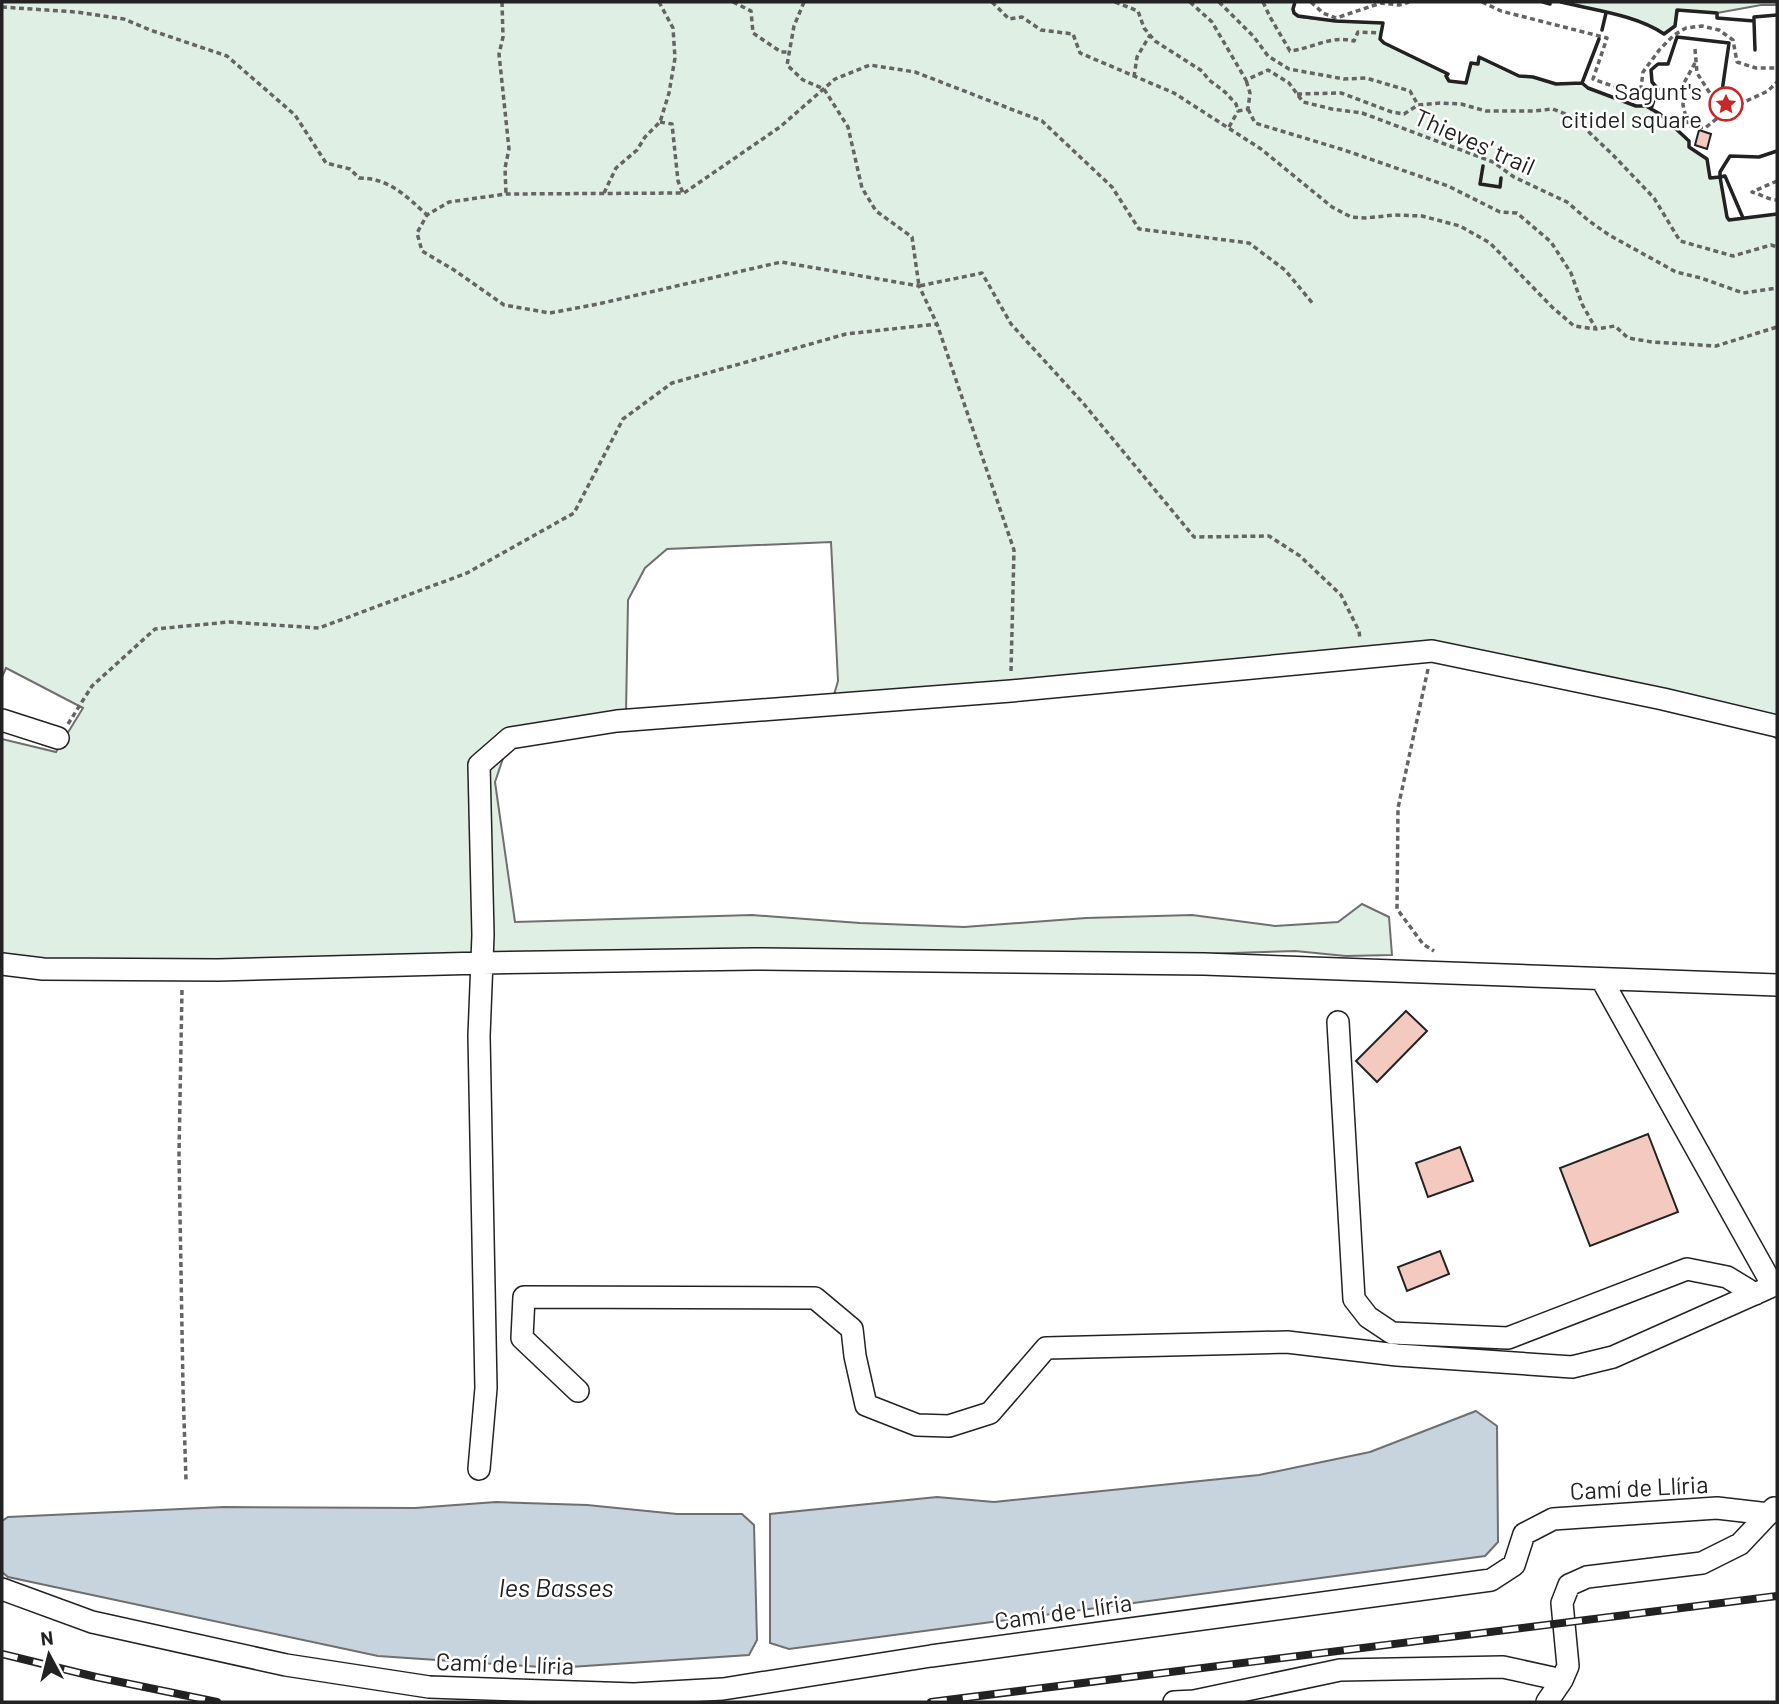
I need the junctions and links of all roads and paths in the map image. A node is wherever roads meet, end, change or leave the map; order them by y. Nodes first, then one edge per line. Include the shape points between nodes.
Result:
1 (502, 2) edge
2 (659, 2) edge
3 (733, 2) edge
4 (804, 2) edge
5 (992, 2) edge
6 (1115, 2) edge
7 (1191, 2) edge
8 (1219, 2) edge
9 (1263, 2) edge
10 (1311, 2) edge
11 (1409, 2) edge
12 (1482, 2) edge
13 (2, 7) edge
14 (1381, 33) dead end
15 (1150, 35) junction
16 (1695, 49) dead end
17 (788, 52) junction
18 (1696, 61) junction
19 (1777, 68) edge
20 (1134, 76) junction
21 (1246, 80) junction
22 (1777, 82) edge
23 (824, 89) junction
24 (1297, 94) junction
25 (1418, 105) junction
26 (1731, 107) junction
27 (1248, 109) junction
28 (1238, 111) junction
29 (660, 122) junction
30 (1228, 127) junction
31 (1777, 181) edge
32 (604, 193) junction
33 (684, 193) junction
34 (506, 194) junction
35 (1777, 200) edge
36 (427, 215) junction
37 (1777, 247) edge
38 (919, 286) junction
39 (1777, 288) edge
40 (1314, 305) dead end
41 (937, 324) junction
42 (1777, 327) edge
43 (1596, 329) junction
44 (1432, 651) junction
45 (1363, 658) junction
46 (1011, 691) junction
47 (2, 720) edge
48 (1777, 726) edge
49 (58, 738) joint
50 (1442, 956) dead end
51 (482, 963) junction
52 (2, 964) edge
53 (183, 970) junction
54 (1602, 980) junction
55 (1777, 985) edge
56 (1338, 1022) dead end
57 (1768, 1288) edge
58 (578, 1391) dead end
59 (478, 1469) dead end
60 (186, 1480) dead end
61 (1773, 1509) edge
62 (2, 1590) edge
63 (1562, 1680) junction
64 (1174, 1702) edge
65 (1547, 1702) edge

1 - 34 path via 499,54 509,149
2 - 29 path via 673,28 674,58
3 - 17 path via 751,12 753,33
4 - 17 path
5 - 20 path via 1009,19 1022,17 1041,30 1073,34 1080,53
6 - 15 path via 1138,12
7 - 21 path via 1212,22
8 - 25 path via 1268,57 1289,69 1344,79 1366,78 1410,92
9 - 14 path via 1290,51 1327,40 1354,41 1358,32
10 - 11 path via 1336,18 1381,3
12 - 19 path via 1501,12 1607,38 1593,79 1640,96 1643,72 1674,35 1686,28 1719,30 1733,40 1737,62
13 - 36 path via 124,19 227,56 295,115 326,163 400,190
15 - 20 path via 1137,57
15 - 28 path via 1202,71
16 - 18 path
17 - 23 path via 787,65 803,80
18 - 26 path via 1697,73 1718,106
18 - 26 path via 1684,83 1688,126 1705,128
20 - 30 path via 1174,93
21 - 24 path, Thieves' trail via 1268,70
21 - 27 path
22 - 26 path via 1768,91
23 - 33 path via 779,127
23 - 38 path via 848,127 862,188 876,211 912,237
23 - 40 path via 835,79 870,65 915,72 1042,121 1112,187 1139,229 1249,243 1285,270
24 - 25 path via 1341,93 1405,114
24 - 39 path, Thieves' trail via 1303,102 1362,113 1493,162 1567,202 1609,235 1676,272 1744,293
25 - 37 path via 1461,104 1486,111 1553,108 1573,117 1613,155 1654,198 1680,241 1733,256
27 - 28 path
27 - 43 path via 1255,123 1448,186 1500,212 1517,213 1551,242 1571,272 1581,304
28 - 30 path
29 - 32 path via 616,168
29 - 33 path via 672,124 678,181
30 - 43 path via 1351,217 1422,216 1460,226 1490,243 1574,326
31 - 35 path via 1752,192
32 - 33 path
32 - 34 path
34 - 36 path via 449,202
36 - 38 path via 417,233 422,251 504,305 550,313 781,262
38 - 41 path
38 - 45 path via 982,273 1011,324 1194,537 1269,536 1300,556 1341,595 1359,631
41 - 46 path via 1014,550
41 - 49 path via 846,334 672,383 623,419 574,513 467,572 319,628 229,622 155,629 92,686
42 - 43 path via 1716,346 1628,338 1615,326
44 - 45 street
44 - 48 street
44 - 50 path via 1398,808 1397,909 1423,944
45 - 46 street
46 - 51 street via 617,721 510,738 479,765
47 - 49 street
51 - 53 street
51 - 54 street via 754,959 1204,964
51 - 59 street via 479,1036 486,1388
52 - 53 street via 43,969
53 - 60 path via 179,1154
54 - 55 street
54 - 57 street
56 - 57 street via 1354,1299 1368,1317 1392,1333 1508,1338 1687,1269
57 - 58 street via 1613,1357 1572,1367 1287,1342 1046,1348 990,1413 949,1426 917,1425 866,1405 852,1329 816,1298 524,1297 522,1338
61 - 62 street, Camí de Llíria via 1717,1508 1553,1519 1524,1534 1514,1565 1491,1580 723,1689 634,1694 429,1687 286,1665 92,1622
61 - 63 street, Camí de Llíria via 1740,1544 1702,1563 1587,1577 1569,1585 1562,1603 1567,1666
63 - 64 street via 1503,1667 1340,1670
63 - 65 street, Camí de Llíria

